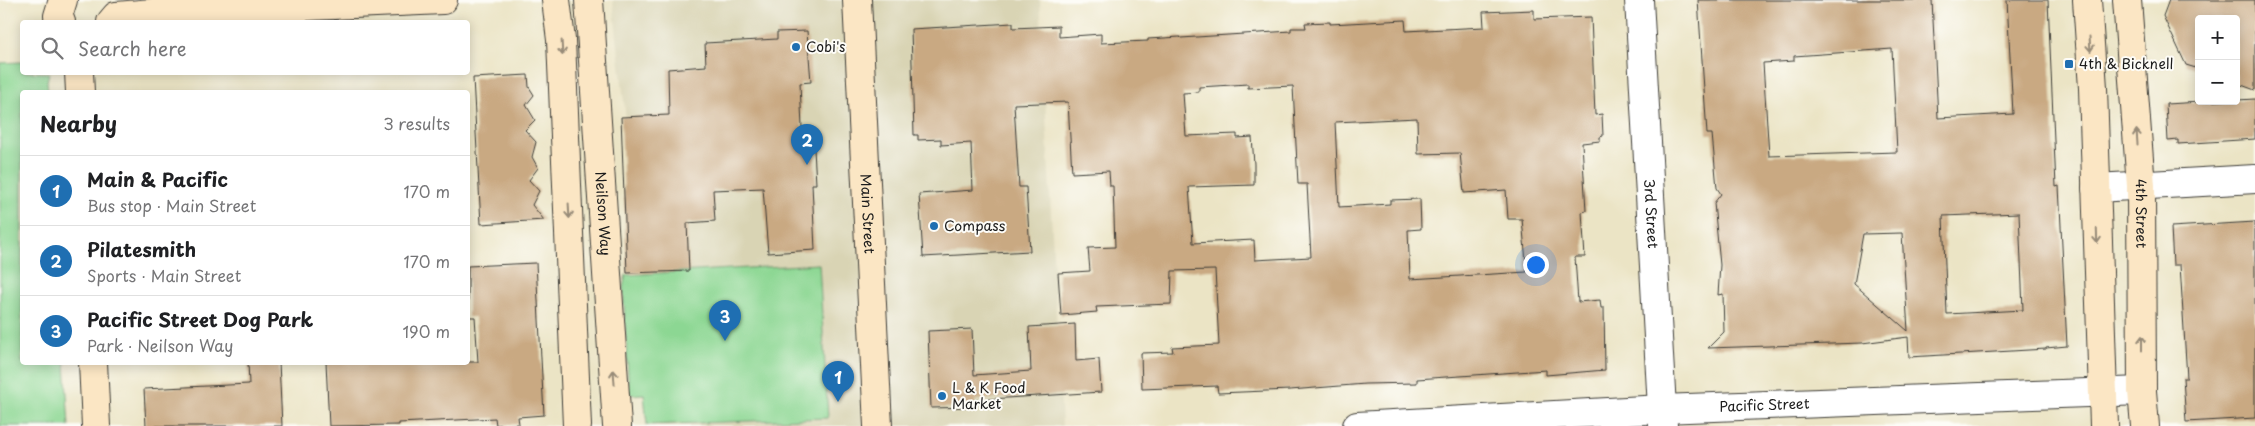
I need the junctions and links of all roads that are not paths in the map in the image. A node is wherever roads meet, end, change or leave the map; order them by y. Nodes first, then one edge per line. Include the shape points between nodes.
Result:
1 (443, 0) edge
2 (556, 0) edge
3 (589, 0) edge
4 (857, 0) edge
5 (1640, 0) edge
6 (2087, 0) edge
7 (2127, 0) edge
8 (118, 13) edge
9 (79, 75) edge
10 (80, 90) edge
11 (2255, 179) edge
12 (2141, 186) junction
13 (2096, 188) junction
14 (93, 365) edge
15 (2102, 391) junction
16 (2142, 391) junction
17 (1663, 417) edge
18 (96, 426) edge
19 (577, 426) edge
20 (617, 426) edge
21 (878, 426) edge
22 (1357, 426) edge
23 (2104, 426) edge
24 (2145, 426) edge

1 - 8 street
2 -> 19 street via 562,50
20 -> 3 street, Neilson Way
4 - 21 street, Main Street
5 - 17 street, 3rd Street
6 -> 13 street
12 -> 7 street, 4th Street
9 - 10 street
11 - 12 street
12 - 13 street
16 -> 12 street, 4th Street
13 -> 15 street
14 - 18 street
15 - 16 street, Pacific Street
15 - 17 street, Pacific Street
15 - 23 street
16 - 24 street, 4th Street
17 - 22 street, Pacific Street

